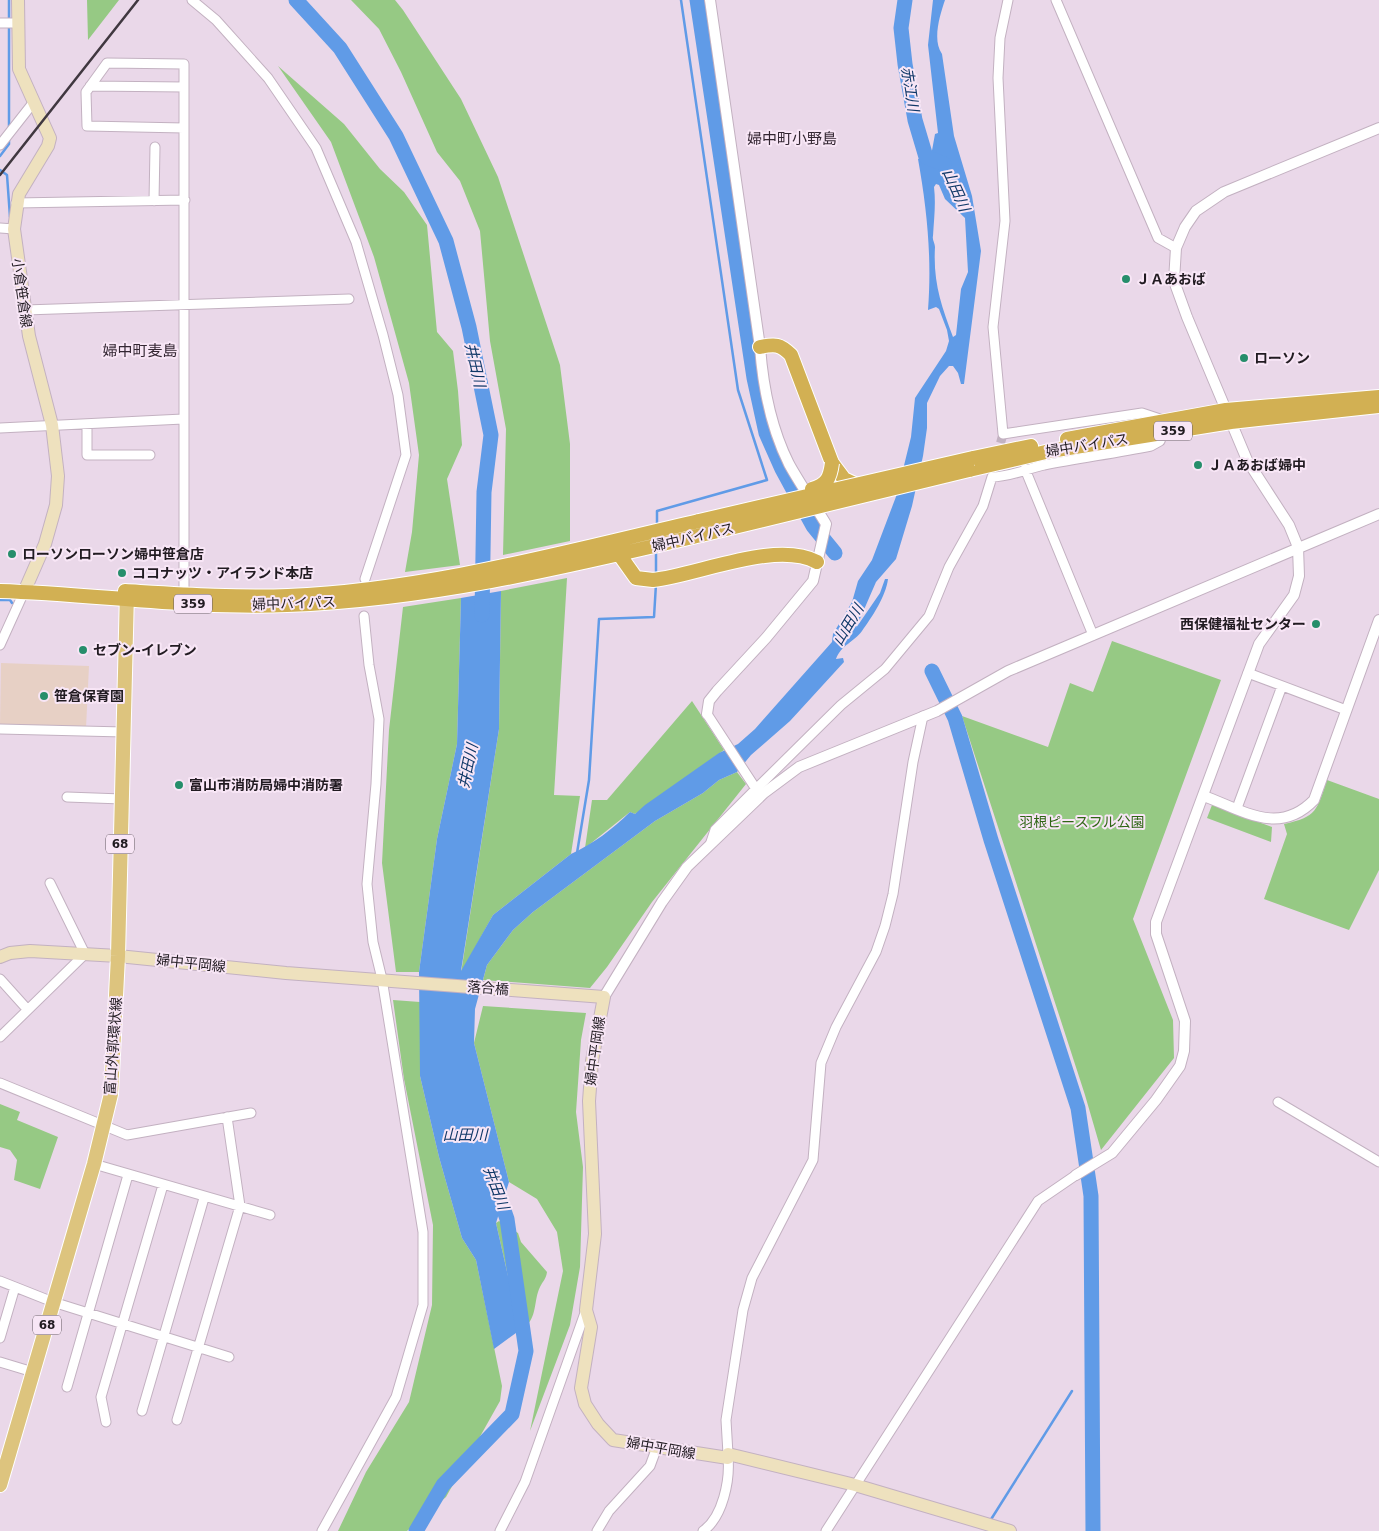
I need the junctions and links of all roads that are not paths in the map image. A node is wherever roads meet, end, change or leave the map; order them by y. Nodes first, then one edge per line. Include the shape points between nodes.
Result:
1 (18, 0) edge
2 (192, 0) edge
3 (710, 0) edge
4 (1008, 0) edge
5 (1056, 0) edge
6 (0, 23) edge
7 (18, 23) junction
8 (90, 86) junction
9 (184, 87) junction
10 (33, 103) junction
11 (184, 128) junction
12 (1379, 128) edge
13 (0, 144) edge
14 (155, 147) dead end
15 (185, 200) junction
16 (154, 201) junction
17 (16, 203) junction
18 (0, 228) edge
19 (14, 229) junction
20 (1176, 248) junction
21 (348, 299) dead end
22 (183, 305) junction
23 (25, 310) junction
24 (760, 347) junction
25 (1379, 396) edge
26 (1379, 406) edge
27 (1228, 416) junction
28 (184, 418) junction
29 (87, 424) junction
30 (52, 425) junction
31 (1164, 426) junction
32 (0, 428) edge
33 (150, 455) dead end
34 (832, 463) junction
35 (971, 464) junction
36 (1025, 469) junction
37 (857, 485) junction
38 (757, 507) junction
39 (1379, 514) edge
40 (701, 535) junction
41 (1298, 547) junction
42 (619, 554) junction
43 (819, 557) junction
44 (364, 579) dead end
45 (653, 580) junction
46 (0, 582) edge
47 (25, 588) junction
48 (0, 591) edge
49 (388, 592) junction
50 (184, 593) junction
51 (127, 596) junction
52 (364, 616) dead end
53 (1379, 620) edge
54 (1092, 634) junction
55 (0, 645) edge
56 (1248, 673) junction
57 (1282, 686) junction
58 (1346, 710) junction
59 (706, 714) joint
60 (923, 716) junction
61 (0, 729) edge
62 (124, 732) junction
63 (755, 787) junction
64 (1204, 796) junction
65 (68, 798) dead end
66 (122, 799) junction
67 (1238, 808) junction
68 (711, 842) junction
69 (50, 883) dead end
70 (85, 954) junction
71 (118, 956) junction
72 (0, 957) edge
73 (0, 979) edge
74 (382, 979) junction
75 (599, 997) junction
76 (27, 1009) junction
77 (0, 1037) edge
78 (0, 1083) edge
79 (1278, 1102) dead end
80 (251, 1113) dead end
81 (227, 1117) junction
82 (104, 1124) junction
83 (1379, 1162) edge
84 (94, 1164) junction
85 (1076, 1174) joint
86 (128, 1175) junction
87 (163, 1185) junction
88 (204, 1198) junction
89 (240, 1206) junction
90 (270, 1215) dead end
91 (0, 1281) edge
92 (15, 1287) junction
93 (53, 1302) junction
94 (586, 1310) junction
95 (88, 1314) junction
96 (123, 1325) junction
97 (0, 1338) edge
98 (163, 1338) junction
99 (198, 1348) junction
100 (229, 1357) dead end
101 (0, 1362) edge
102 (33, 1372) junction
103 (67, 1387) dead end
104 (142, 1411) dead end
105 (177, 1420) dead end
106 (106, 1422) dead end
107 (657, 1447) junction
108 (728, 1456) junction
109 (0, 1485) edge
110 (855, 1485) junction
111 (322, 1531) edge
112 (500, 1531) edge
113 (598, 1531) edge
114 (703, 1531) edge
115 (826, 1531) edge
116 (1010, 1531) edge

1 - 7 main road, 小倉笹倉線
2 - 44 street via 216,20 268,78 316,148 356,242 378,316 398,395 406,455
3 - 24 street
4 - 31 street via 1000,38 998,78 1005,222 993,328 1003,434 1142,413
5 - 20 street via 1158,238
6 - 7 street
7 - 10 main road, 小倉笹倉線 via 19,69
8 - 9 street
8 - 9 street via 107,63 184,64
8 - 11 street via 86,92 87,126
9 - 11 street
10 - 13 street
10 - 17 main road, 小倉笹倉線 via 50,138
11 - 15 street
12 - 20 street via 1224,192 1196,211
14 - 16 street
15 - 16 street
15 - 22 street
16 - 17 street
17 - 19 main road, 小倉笹倉線
18 - 19 street
19 - 23 main road, 小倉笹倉線
20 - 27 street via 1174,281
21 - 22 street
22 - 23 street
22 - 28 street
23 - 30 main road, 小倉笹倉線 via 28,336
24 - 34 highway via 782,346 791,355
24 - 43 street via 763,380 789,464 826,524
25 - 27 highway, 婦中バイパス / 359
26 - 27 highway, 婦中バイパス / 359
27 - 31 highway, 婦中バイパス / 359
27 - 41 street via 1247,460 1289,525
28 - 29 street
28 - 50 street
29 - 30 street
29 - 33 street via 87,455
30 - 32 street
30 - 47 main road, 小倉笹倉線 via 58,476 56,505 45,544
31 - 35 highway, 婦中バイパス / 359 via 1050,451
31 - 36 street via 1160,441 1151,446
34 - 37 highway via 844,479
34 - 38 highway, bridge via 829,480 823,486
35 - 37 highway, 婦中バイパス / 359, bridge
35 - 40 highway, 婦中バイパス / 359, bridge
36 - 54 street
36 - 63 street via 992,477 983,506 928,616 885,669 841,705 768,780
37 - 38 highway, 婦中バイパス / 359, bridge
38 - 49 highway, 婦中バイパス / 359, bridge
39 - 41 street
40 - 42 highway, 婦中バイパス / 359
40 - 45 highway via 640,556 636,568
41 - 54 street
41 - 56 street via 1300,576 1294,595 1259,644
42 - 45 highway via 636,578
42 - 49 highway, 婦中バイパス / 359 via 475,586
43 - 45 highway via 761,557
43 - 59 street via 813,581 717,691 709,701
46 - 47 highway, 婦中バイパス / 359
47 - 48 highway, 婦中バイパス / 359
47 - 51 highway, 婦中バイパス / 359
47 - 55 street
49 - 50 highway, 婦中バイパス / 359 via 287,596
49 - 51 highway, 婦中バイパス / 359 via 287,605
50 - 51 highway, 婦中バイパス / 359
51 - 62 main road, 富山外郭環状線 / 68
52 - 74 street via 379,719 367,884 373,942
53 - 58 street
54 - 60 street via 1008,671
56 - 57 street
56 - 64 street
57 - 58 street
57 - 67 street
58 - 67 street via 1314,800 1303,811 1271,820
59 - 63 street
60 - 68 street via 799,767 764,793
60 - 108 street via 885,926 876,952 836,1027 822,1063 813,1160 752,1278 742,1310 726,1420
61 - 62 street
62 - 66 main road, 富山外郭環状線 / 68
63 - 68 street via 714,830
64 - 67 street
64 - 85 street via 1156,922 1156,934 1184,1021 1184,1051 1180,1066 1112,1153
65 - 66 street
66 - 71 main road, 富山外郭環状線 / 68
68 - 75 street via 687,867
69 - 70 street
70 - 71 main road, 婦中平岡線
70 - 72 main road, 婦中平岡線 via 30,951
70 - 76 street
71 - 74 main road, 婦中平岡線
71 - 82 main road, 富山外郭環状線 / 68 via 113,1079
73 - 76 street
74 - 75 main road, 落合橋
74 - 111 street via 423,1232 423,1304 396,1397
75 - 94 main road, 婦中平岡線 via 588,1101 595,1234
76 - 77 street
78 - 82 street
79 - 83 street
80 - 81 street
81 - 82 street via 127,1134
81 - 89 street
82 - 84 main road, 富山外郭環状線 / 68
84 - 86 street
84 - 93 main road, 富山外郭環状線 / 68
85 - 110 street via 1038,1201
86 - 87 street
86 - 95 street
87 - 88 street
87 - 96 street
88 - 89 street
88 - 98 street
89 - 90 street
89 - 99 street
91 - 92 street
92 - 93 street
92 - 97 street
93 - 95 street
93 - 102 main road, 富山外郭環状線 / 68
94 - 107 main road, 婦中平岡線 via 591,1327 580,1388 585,1404 613,1440
94 - 112 street via 525,1482
95 - 96 street
95 - 103 street
96 - 98 street
96 - 106 street via 102,1397
98 - 99 street
98 - 104 street
99 - 100 street
99 - 105 street
101 - 102 street
102 - 109 main road, 富山外郭環状線 / 68
107 - 108 main road, 婦中平岡線
107 - 113 street via 650,1466 609,1511
108 - 110 main road, 婦中平岡線
108 - 114 street via 729,1472 721,1505
110 - 115 street
110 - 116 main road, 婦中平岡線

